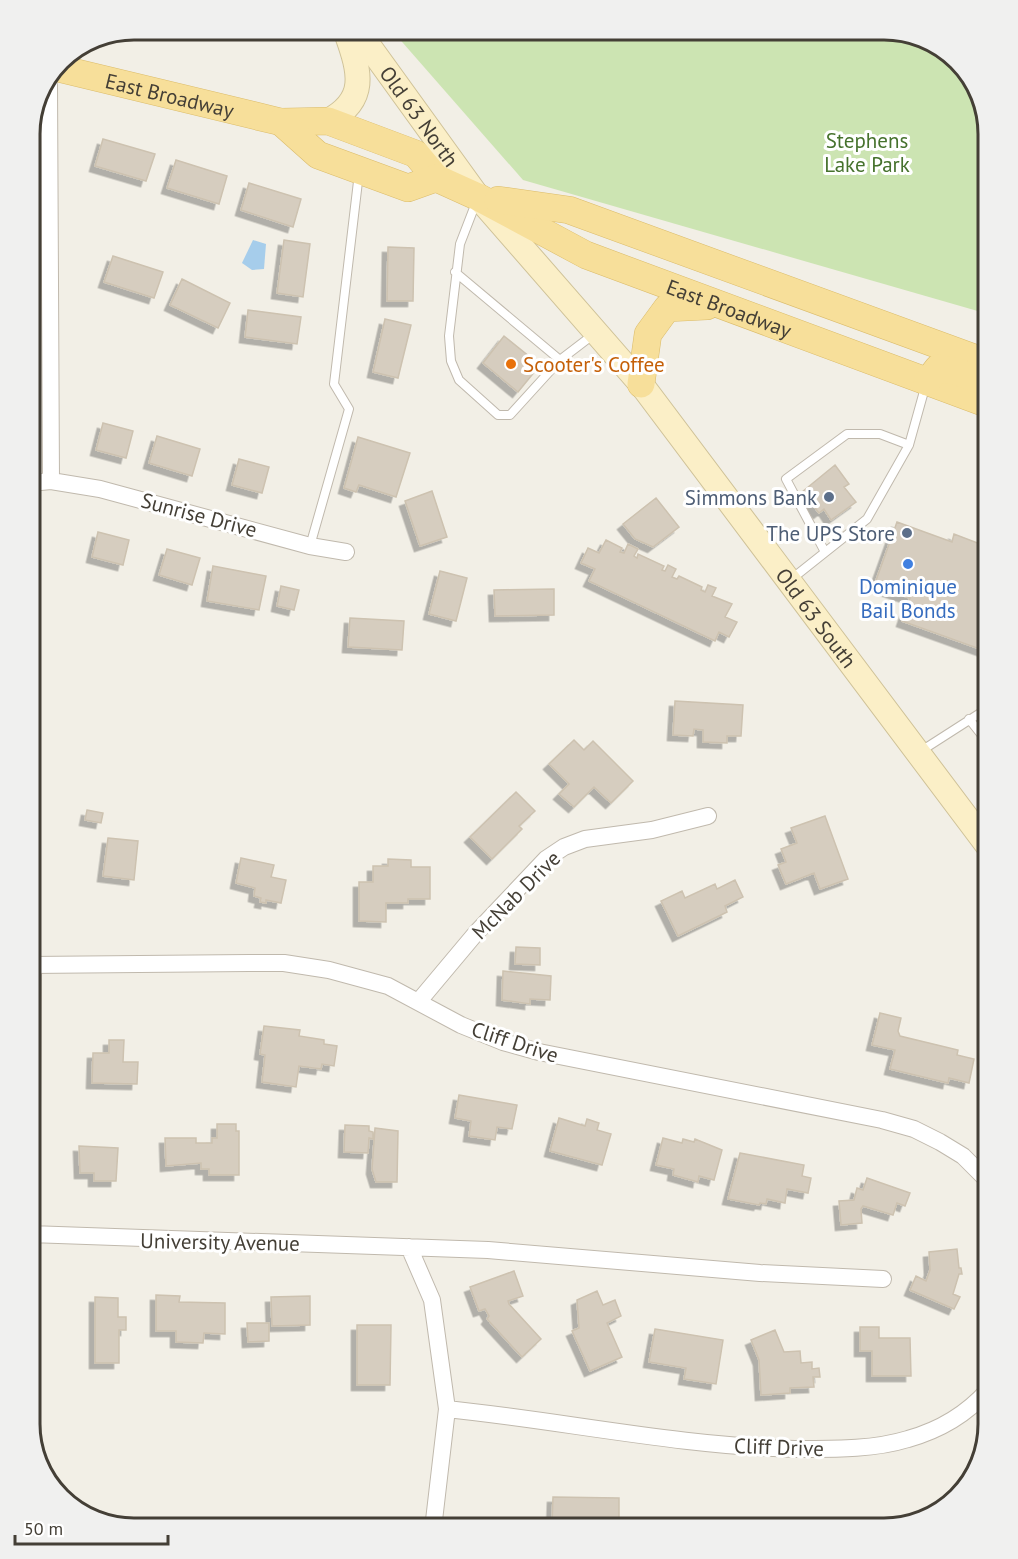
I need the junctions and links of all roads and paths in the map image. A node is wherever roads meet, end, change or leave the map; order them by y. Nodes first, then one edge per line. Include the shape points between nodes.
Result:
1 (349, 40) edge
2 (365, 40) edge
3 (66, 70) edge
4 (50, 94) edge
5 (328, 121) junction
6 (281, 122) junction
7 (360, 170) junction
8 (436, 178) junction
9 (478, 197) junction
10 (455, 272) junction
11 (719, 306) junction
12 (596, 332) junction
13 (978, 359) edge
14 (560, 360) junction
15 (978, 379) edge
16 (927, 382) junction
17 (641, 384) junction
18 (978, 400) edge
19 (909, 445) junction
20 (51, 481) junction
21 (41, 482) edge
22 (310, 546) junction
23 (346, 552) dead end
24 (825, 552) junction
25 (789, 581) junction
26 (978, 714) edge
27 (969, 719) junction
28 (978, 730) edge
29 (918, 753) junction
30 (708, 816) dead end
31 (978, 833) edge
32 (40, 965) edge
33 (419, 1001) junction
34 (978, 1171) edge
35 (40, 1235) edge
36 (409, 1247) junction
37 (883, 1279) dead end
38 (978, 1400) edge
39 (447, 1409) junction
40 (434, 1518) edge

1 - 5 main road via 359,68 356,96 340,115
2 - 9 main road, Old 63 North
3 - 6 main road, East Broadway
4 - 20 street
5 - 6 main road, East Broadway
5 - 8 main road, East Broadway via 416,154
6 - 7 main road, East Broadway via 318,155
7 - 8 main road, East Broadway via 408,188
7 - 22 lane via 334,384 349,409
8 - 9 main road, East Broadway
9 - 10 lane via 460,244
9 - 11 main road, East Broadway via 586,255
9 - 12 main road, Old 63 South
9 - 13 main road, East Broadway via 569,210
10 - 14 lane
10 - 14 lane via 448,336 453,369 459,380 503,416 516,412
11 - 16 main road, East Broadway
11 - 17 main road via 667,308 648,334
12 - 14 lane
12 - 17 main road, Old 63 South
15 - 16 main road via 938,368
16 - 18 main road, East Broadway
16 - 19 lane
17 - 25 main road, Old 63 South
19 - 24 lane via 867,519
19 - 24 lane via 880,434 847,434 786,479
20 - 21 street, Sunrise Drive
20 - 22 street, Sunrise Drive via 100,489
22 - 23 street, Sunrise Drive
24 - 25 lane
25 - 29 main road, Old 63 South
26 - 27 lane
27 - 28 lane
27 - 29 lane
29 - 31 main road, Old 63 South
30 - 33 street, McNab Drive via 652,830 585,839 564,847 546,859 476,933
32 - 33 street, Cliff Drive via 284,963 359,976
33 - 34 street, Cliff Drive via 461,1025 539,1052 914,1129 963,1156
35 - 36 street, University Avenue
36 - 37 street, University Avenue via 822,1278
36 - 39 street via 432,1300
38 - 39 street, Cliff Drive via 963,1414 931,1431 878,1446 820,1449 750,1448
39 - 40 street

